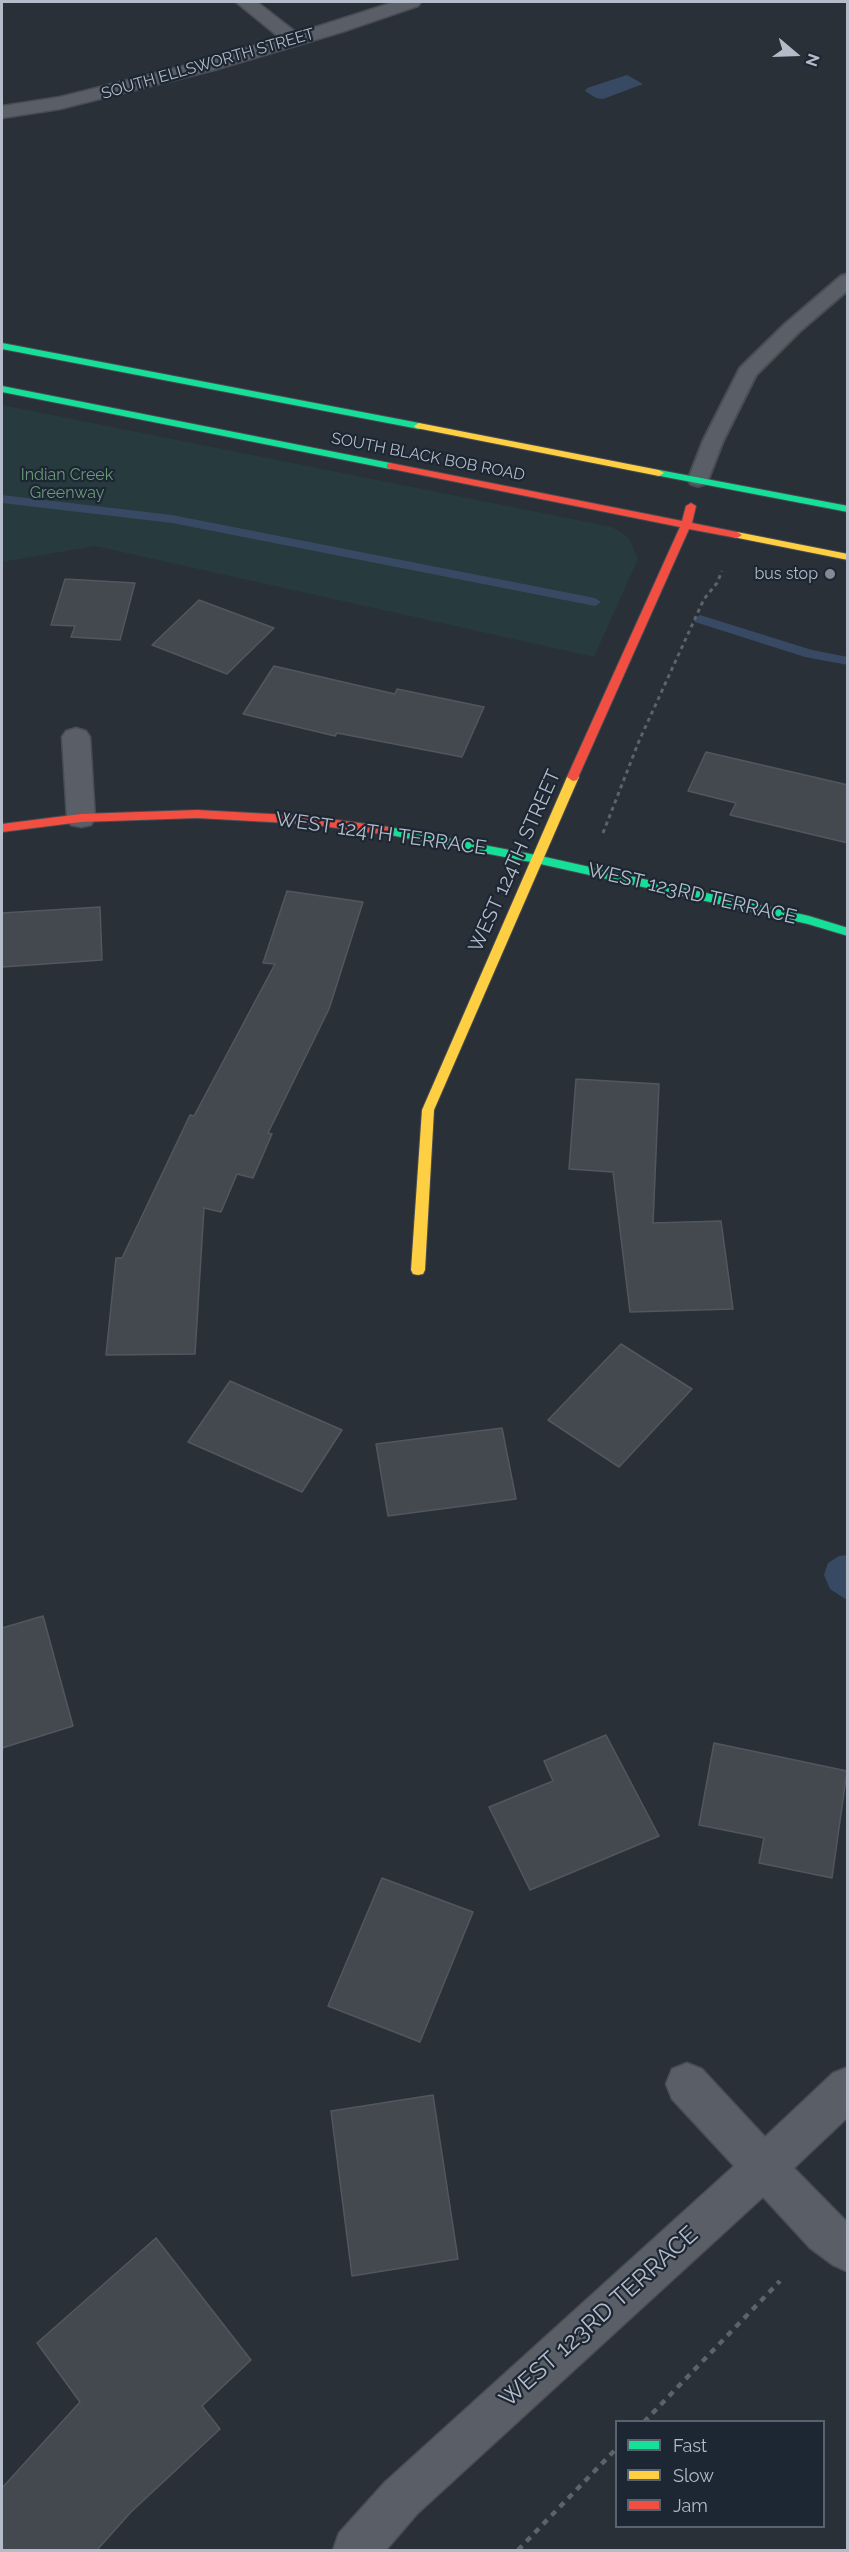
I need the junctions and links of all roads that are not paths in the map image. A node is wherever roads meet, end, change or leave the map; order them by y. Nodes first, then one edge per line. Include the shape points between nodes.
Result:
1 (246, 2) edge
2 (411, 2) edge
3 (294, 40) junction
4 (2, 112) edge
5 (848, 280) edge
6 (2, 346) edge
7 (2, 389) edge
8 (698, 480) junction
9 (848, 509) edge
10 (686, 525) junction
11 (848, 557) edge
12 (76, 737) dead end
13 (81, 818) junction
14 (2, 828) edge
15 (536, 859) junction
16 (848, 932) edge
17 (418, 1270) dead end
18 (687, 2084) dead end
19 (848, 2088) edge
20 (764, 2167) junction
21 (848, 2250) edge
22 (356, 2550) edge

1 - 3 street
2 - 3 street, SOUTH ELLSWORTH STREET
3 - 4 street, SOUTH ELLSWORTH STREET via 114,91
5 - 8 lane via 747,372
6 - 8 main road, SOUTH BLACK BOB ROAD
7 - 10 main road, SOUTH BLACK BOB ROAD
8 - 9 main road, SOUTH BLACK BOB ROAD
8 - 10 main road, WEST 124TH STREET
10 - 11 main road, SOUTH BLACK BOB ROAD
10 - 15 main road, WEST 124TH STREET
12 - 13 street
13 - 14 main road, WEST 124TH TERRACE
13 - 15 main road, WEST 124TH TERRACE via 197,814 307,820 410,834
15 - 16 main road, WEST 123RD TERRACE
15 - 17 main road, WEST 124TH STREET via 428,1110
18 - 20 street
19 - 20 street, WEST 123RD TERRACE
20 - 21 street via 825,2233
20 - 22 street, WEST 123RD TERRACE via 401,2498

